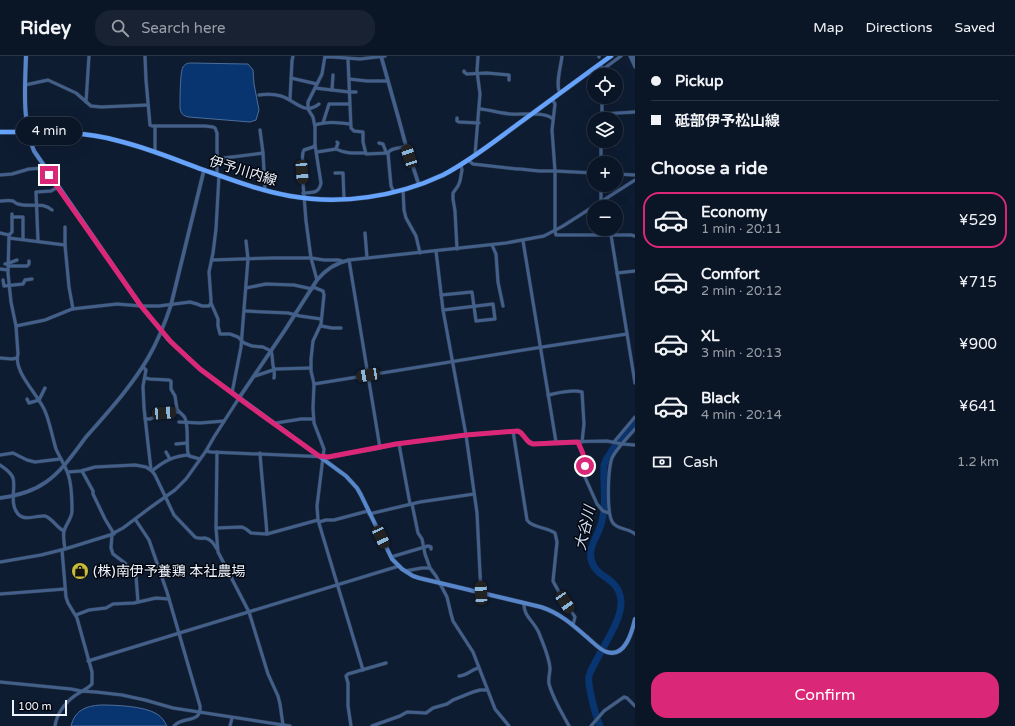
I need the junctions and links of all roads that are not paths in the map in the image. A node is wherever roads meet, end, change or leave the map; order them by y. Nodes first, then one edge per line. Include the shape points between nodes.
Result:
1 (26, 56) edge
2 (89, 56) edge
3 (145, 56) edge
4 (293, 56) edge
5 (382, 56) edge
6 (478, 56) edge
7 (562, 56) edge
8 (611, 56) edge
9 (621, 56) edge
10 (630, 56) edge
11 (633, 56) edge
12 (325, 57) edge
13 (348, 59) junction
14 (635, 61) edge
15 (635, 67) edge
16 (603, 68) edge
17 (464, 70) dead end
18 (478, 73) junction
19 (333, 75) dead end
20 (291, 78) junction
21 (349, 79) junction
22 (509, 80) dead end
23 (388, 81) junction
24 (317, 84) junction
25 (25, 85) junction
26 (315, 88) junction
27 (332, 90) junction
28 (349, 92) junction
29 (356, 92) dead end
30 (560, 93) junction
31 (259, 95) dead end
32 (290, 99) junction
33 (552, 99) junction
34 (86, 102) junction
35 (319, 104) dead end
36 (349, 104) junction
37 (148, 105) junction
38 (308, 108) junction
39 (480, 109) junction
40 (635, 112) edge
41 (623, 113) edge
42 (532, 114) junction
43 (457, 118) dead end
44 (553, 119) junction
45 (323, 123) junction
46 (478, 123) junction
47 (350, 124) junction
48 (315, 125) junction
49 (155, 126) junction
50 (260, 130) dead end
51 (0, 132) edge
52 (27, 132) junction
53 (337, 142) dead end
54 (379, 143) dead end
55 (315, 145) junction
56 (406, 146) junction
57 (336, 149) junction
58 (155, 152) junction
59 (316, 152) junction
60 (263, 153) junction
61 (365, 153) junction
62 (388, 153) junction
63 (476, 155) junction
64 (216, 159) junction
65 (468, 160) junction
66 (461, 165) junction
67 (45, 168) junction
68 (204, 170) junction
69 (555, 171) junction
70 (335, 173) dead end
71 (587, 173) edge
72 (623, 174) edge
73 (0, 175) edge
74 (218, 175) junction
75 (635, 175) edge
76 (635, 180) edge
77 (419, 185) junction
78 (58, 187) junction
79 (403, 189) junction
80 (265, 190) junction
81 (394, 192) junction
82 (303, 195) junction
83 (344, 199) junction
84 (604, 200) edge
85 (0, 201) edge
86 (36, 205) junction
87 (52, 210) dead end
88 (587, 211) edge
89 (65, 227) dead end
90 (555, 231) junction
91 (365, 233) dead end
92 (0, 234) edge
93 (587, 235) edge
94 (623, 235) edge
95 (9, 236) junction
96 (611, 236) edge
97 (635, 236) edge
98 (23, 239) junction
99 (38, 241) junction
100 (246, 241) dead end
101 (523, 241) junction
102 (65, 245) junction
103 (492, 245) junction
104 (457, 249) junction
105 (436, 251) junction
106 (420, 253) junction
107 (311, 258) junction
108 (368, 258) junction
109 (248, 259) junction
110 (17, 260) dead end
111 (212, 260) junction
112 (349, 260) junction
113 (30, 261) dead end
114 (342, 261) junction
115 (7, 264) junction
116 (0, 270) edge
117 (8, 270) junction
118 (635, 270) edge
119 (618, 273) junction
120 (32, 279) dead end
121 (3, 280) dead end
122 (317, 280) junction
123 (10, 286) junction
124 (246, 288) junction
125 (312, 288) junction
126 (441, 295) junction
127 (211, 303) junction
128 (170, 305) junction
129 (141, 306) junction
130 (474, 306) junction
131 (503, 306) dead end
132 (73, 309) junction
133 (443, 310) junction
134 (245, 311) junction
135 (295, 315) junction
136 (321, 319) junction
137 (16, 326) junction
138 (321, 326) junction
139 (341, 328) dead end
140 (161, 331) junction
141 (627, 334) junction
142 (242, 342) junction
143 (540, 347) junction
144 (271, 351) junction
145 (0, 358) edge
146 (16, 358) junction
147 (453, 362) junction
148 (143, 366) junction
149 (311, 368) junction
150 (275, 369) junction
151 (368, 375) junction
152 (255, 376) junction
153 (145, 378) junction
154 (274, 378) dead end
155 (635, 383) edge
156 (314, 384) junction
157 (45, 388) dead end
158 (232, 393) junction
159 (548, 395) junction
160 (239, 398) junction
161 (27, 399) dead end
162 (39, 400) junction
163 (179, 412) junction
164 (635, 417) edge
165 (145, 419) junction
166 (313, 419) junction
167 (224, 421) junction
168 (179, 422) dead end
169 (186, 422) junction
170 (275, 424) junction
171 (635, 429) edge
172 (513, 431) junction
173 (466, 435) junction
174 (187, 442) junction
175 (556, 442) junction
176 (578, 442) junction
177 (582, 442) junction
178 (614, 442) junction
179 (176, 444) dead end
180 (399, 444) junction
181 (622, 444) junction
182 (635, 445) edge
183 (380, 448) junction
184 (206, 451) junction
185 (166, 452) dead end
186 (217, 452) junction
187 (260, 453) junction
188 (0, 455) edge
189 (189, 455) junction
190 (322, 457) junction
191 (60, 458) junction
192 (170, 459) junction
193 (200, 459) junction
194 (0, 465) edge
195 (64, 465) junction
196 (82, 471) junction
197 (152, 471) junction
198 (68, 472) junction
199 (474, 494) junction
200 (13, 496) junction
201 (165, 497) junction
202 (0, 498) edge
203 (411, 504) junction
204 (369, 512) junction
205 (606, 512) junction
206 (135, 519) junction
207 (318, 521) junction
208 (216, 528) junction
209 (64, 531) junction
210 (113, 534) junction
211 (268, 534) junction
212 (635, 534) edge
213 (423, 548) junction
214 (64, 549) junction
215 (217, 549) junction
216 (431, 549) dead end
217 (390, 557) junction
218 (0, 562) edge
219 (399, 566) junction
220 (178, 567) dead end
221 (430, 568) junction
222 (405, 571) junction
223 (160, 574) junction
224 (440, 584) junction
225 (338, 585) junction
226 (65, 589) junction
227 (481, 593) junction
228 (0, 594) edge
229 (169, 598) junction
230 (138, 602) junction
231 (524, 603) junction
232 (249, 612) junction
233 (76, 614) junction
234 (635, 619) edge
235 (573, 625) junction
236 (180, 633) junction
237 (88, 661) junction
238 (386, 663) dead end
239 (478, 668) junction
240 (363, 670) junction
241 (459, 676) dead end
242 (0, 682) edge
243 (487, 690) junction
244 (81, 691) junction
245 (635, 706) edge
246 (200, 712) junction
247 (232, 718) junction
248 (277, 725) edge
249 (283, 725) edge
250 (55, 726) edge
251 (174, 726) edge
252 (230, 726) edge
253 (290, 726) edge
254 (351, 726) edge
255 (372, 726) edge
256 (509, 726) edge
257 (569, 726) edge
258 (591, 726) edge

1 - 25 main road
2 - 34 street
3 - 37 street
4 - 20 street
5 - 13 street
5 - 23 street
6 - 18 street
7 - 30 street via 558,85
8 - 30 main road, 伊予川内線
9 - 16 street
10 - 15 street
11 - 14 street
12 - 13 street
12 - 24 street
13 - 21 street
17 - 18 street via 467,74
18 - 22 street via 509,75
18 - 39 street
19 - 27 street
20 - 24 street
20 - 32 street
21 - 23 street
21 - 28 street
23 - 56 street
24 - 26 street
25 - 34 street via 48,80 76,93
25 - 52 main road
26 - 27 street
26 - 38 street
27 - 28 street
28 - 29 street
28 - 36 street
30 - 33 main road, 伊予川内線
31 - 32 street via 274,94
32 - 38 street via 303,108
33 - 42 main road, 伊予川内線
33 - 44 street via 555,104
34 - 37 street via 95,107
35 - 38 street
36 - 45 street via 329,104
36 - 47 street
37 - 49 street via 149,122
38 - 48 street
39 - 42 street via 510,114
39 - 46 street
40 - 41 street
42 - 44 street
42 - 63 main road, 伊予川内線
43 - 46 street via 459,122
44 - 69 street
45 - 47 street
45 - 48 street
46 - 63 street
47 - 61 street via 352,130 363,132
48 - 55 street
49 - 58 street
49 - 64 street via 216,128
50 - 60 street
51 - 52 main road, 伊予川内線
52 - 58 main road, 伊予川内線 via 88,134
52 - 67 main road via 34,151
53 - 57 street
54 - 62 street via 383,144
55 - 59 street
55 - 82 street via 302,153
56 - 62 street
56 - 77 street
57 - 59 street
57 - 61 street via 348,153
58 - 68 main road, 伊予川内線
59 - 82 street via 321,183 319,189
60 - 64 street
60 - 80 street
61 - 62 street
62 - 81 street via 391,186
63 - 65 main road, 伊予川内線
64 - 74 street
65 - 66 main road, 伊予川内線
65 - 69 street via 473,164
66 - 77 main road, 伊予川内線
66 - 104 street via 460,181 453,193
67 - 73 street
67 - 78 main road
68 - 74 main road, 伊予川内線
68 - 128 street
69 - 71 street
69 - 90 street
70 - 83 street via 343,173
72 - 75 street
74 - 80 main road, 伊予川内線
74 - 111 street
76 - 84 street
77 - 79 main road, 伊予川内線
78 - 86 street via 51,191 36,192
78 - 129 main road
79 - 81 main road, 伊予川内線
79 - 106 street via 406,218 416,236
80 - 82 main road, 伊予川内線 via 291,196
81 - 83 main road, 伊予川内線
82 - 83 main road, 伊予川内線 via 324,200
82 - 107 street
85 - 86 street
86 - 87 street via 47,206
86 - 99 street
88 - 90 street
89 - 102 street
90 - 93 street via 556,235
90 - 101 street
91 - 108 street
92 - 95 street
94 - 97 street
95 - 98 street
95 - 98 street via 12,232 12,215 23,217
95 - 115 street
96 - 119 street
98 - 99 street
99 - 102 street
100 - 109 street
101 - 103 street
101 - 143 street
102 - 132 street
103 - 104 street
103 - 131 street via 496,254
104 - 105 street
105 - 106 street
105 - 126 street
106 - 108 street
107 - 109 street
107 - 114 street
107 - 122 street
108 - 112 street
109 - 111 street
109 - 124 street
110 - 115 street
111 - 127 street via 209,275
112 - 114 street
112 - 151 street
113 - 115 street via 27,266
114 - 122 street via 332,266
115 - 117 street
116 - 117 street
117 - 123 street
118 - 119 street
119 - 141 street
120 - 123 street via 25,280 23,284
121 - 123 street via 4,286
122 - 125 street
123 - 137 street
124 - 125 street via 266,284
124 - 134 street
125 - 135 street
125 - 136 street via 320,289 324,293
126 - 130 street via 472,292
126 - 133 street
127 - 128 street via 207,307 190,302
127 - 142 street via 218,319 220,334 238,337
128 - 129 street
128 - 140 street
129 - 132 street via 117,304
129 - 140 main road
130 - 130 street via 476,321 495,319 493,304
130 - 133 street
132 - 137 street via 45,320
133 - 147 street
134 - 135 street
134 - 142 street
135 - 136 street
135 - 144 street
136 - 138 street
137 - 146 street
138 - 139 street
138 - 149 street via 313,341
140 - 148 street
140 - 158 main road via 186,356
141 - 143 street
141 - 155 street
142 - 144 street
142 - 158 street
143 - 147 street
143 - 159 street
144 - 150 street
144 - 152 street
145 - 146 street
146 - 162 street via 22,376
147 - 151 street
147 - 173 street
148 - 153 street via 146,370
148 - 195 street
149 - 150 street
149 - 156 street
150 - 152 street
150 - 154 street
151 - 156 street
151 - 183 street
152 - 160 street
153 - 163 street via 170,381
153 - 165 street
156 - 166 street
157 - 162 street
158 - 160 main road
159 - 175 street
159 - 177 street via 582,392
160 - 167 street
160 - 170 main road
161 - 162 street via 28,403
162 - 191 street
163 - 165 street via 164,413
163 - 169 street
164 - 178 street
165 - 197 street
166 - 170 street
166 - 190 street via 324,446
167 - 169 street
167 - 184 street
168 - 169 street
169 - 174 street
170 - 190 main road
171 - 181 street
172 - 173 street
172 - 175 street via 521,432 529,443
172 - 235 street via 527,520 555,533 557,542 553,581 575,617
173 - 180 street
173 - 199 street
174 - 179 street
174 - 189 street
175 - 176 street
176 - 177 street
176 - 205 street via 585,459 584,475 597,504
177 - 178 street
178 - 181 street
180 - 183 street
180 - 203 street
181 - 182 street
181 - 205 street via 612,459
183 - 190 street
184 - 186 street
184 - 193 street
185 - 192 street
186 - 187 street
186 - 208 street
187 - 190 street
187 - 211 street
188 - 191 street via 13,453 35,462
189 - 192 street
189 - 193 street
190 - 204 main road via 352,483
190 - 207 street
191 - 195 street
192 - 197 street
193 - 201 street via 186,480
194 - 200 street via 12,476
195 - 198 street
195 - 200 street via 40,486
196 - 197 street via 95,467 135,465
196 - 198 street
196 - 210 street
197 - 201 street
198 - 209 street via 72,512
199 - 203 street
199 - 227 street
200 - 202 street
200 - 209 street via 15,509 20,516 46,517
201 - 206 street
201 - 215 street via 177,519 194,537 208,539
203 - 204 street
203 - 213 street
204 - 207 street
204 - 217 main road
205 - 212 street via 616,526
206 - 210 street
206 - 223 street via 149,540
207 - 211 street
207 - 225 street
208 - 211 street via 242,527 254,534
208 - 215 street
209 - 214 street
210 - 214 street
210 - 230 street via 113,554 136,576
213 - 216 street via 429,546
213 - 217 street
213 - 221 street
214 - 218 street
214 - 226 street
215 - 232 street
217 - 219 main road
219 - 222 main road
219 - 225 street
220 - 223 street
221 - 222 street
221 - 224 street
222 - 224 main road
223 - 229 street
224 - 227 main road
224 - 239 street via 447,597 453,621 473,652
225 - 232 street
225 - 240 street
226 - 228 street
226 - 233 street via 68,603
227 - 231 main road
229 - 230 street
229 - 236 street
230 - 233 street via 112,604 106,608
231 - 235 main road via 551,611
231 - 257 street via 524,612 536,627 548,657 548,681 554,699
232 - 236 street
232 - 249 street via 268,674 278,696
233 - 237 street
234 - 235 main road via 626,644 612,653 605,651
236 - 237 street
236 - 246 street
237 - 244 street via 92,672 92,684 88,689
238 - 240 street
239 - 241 street
239 - 243 street
240 - 254 street via 346,676
242 - 244 street
243 - 255 street via 474,692 426,713 407,712
243 - 256 street via 495,709
244 - 246 street via 122,695
244 - 250 street via 62,708
245 - 258 street via 624,697 604,711
246 - 247 street
246 - 251 street via 198,716 177,722
247 - 248 street
247 - 252 street
248 - 249 street
249 - 253 street

